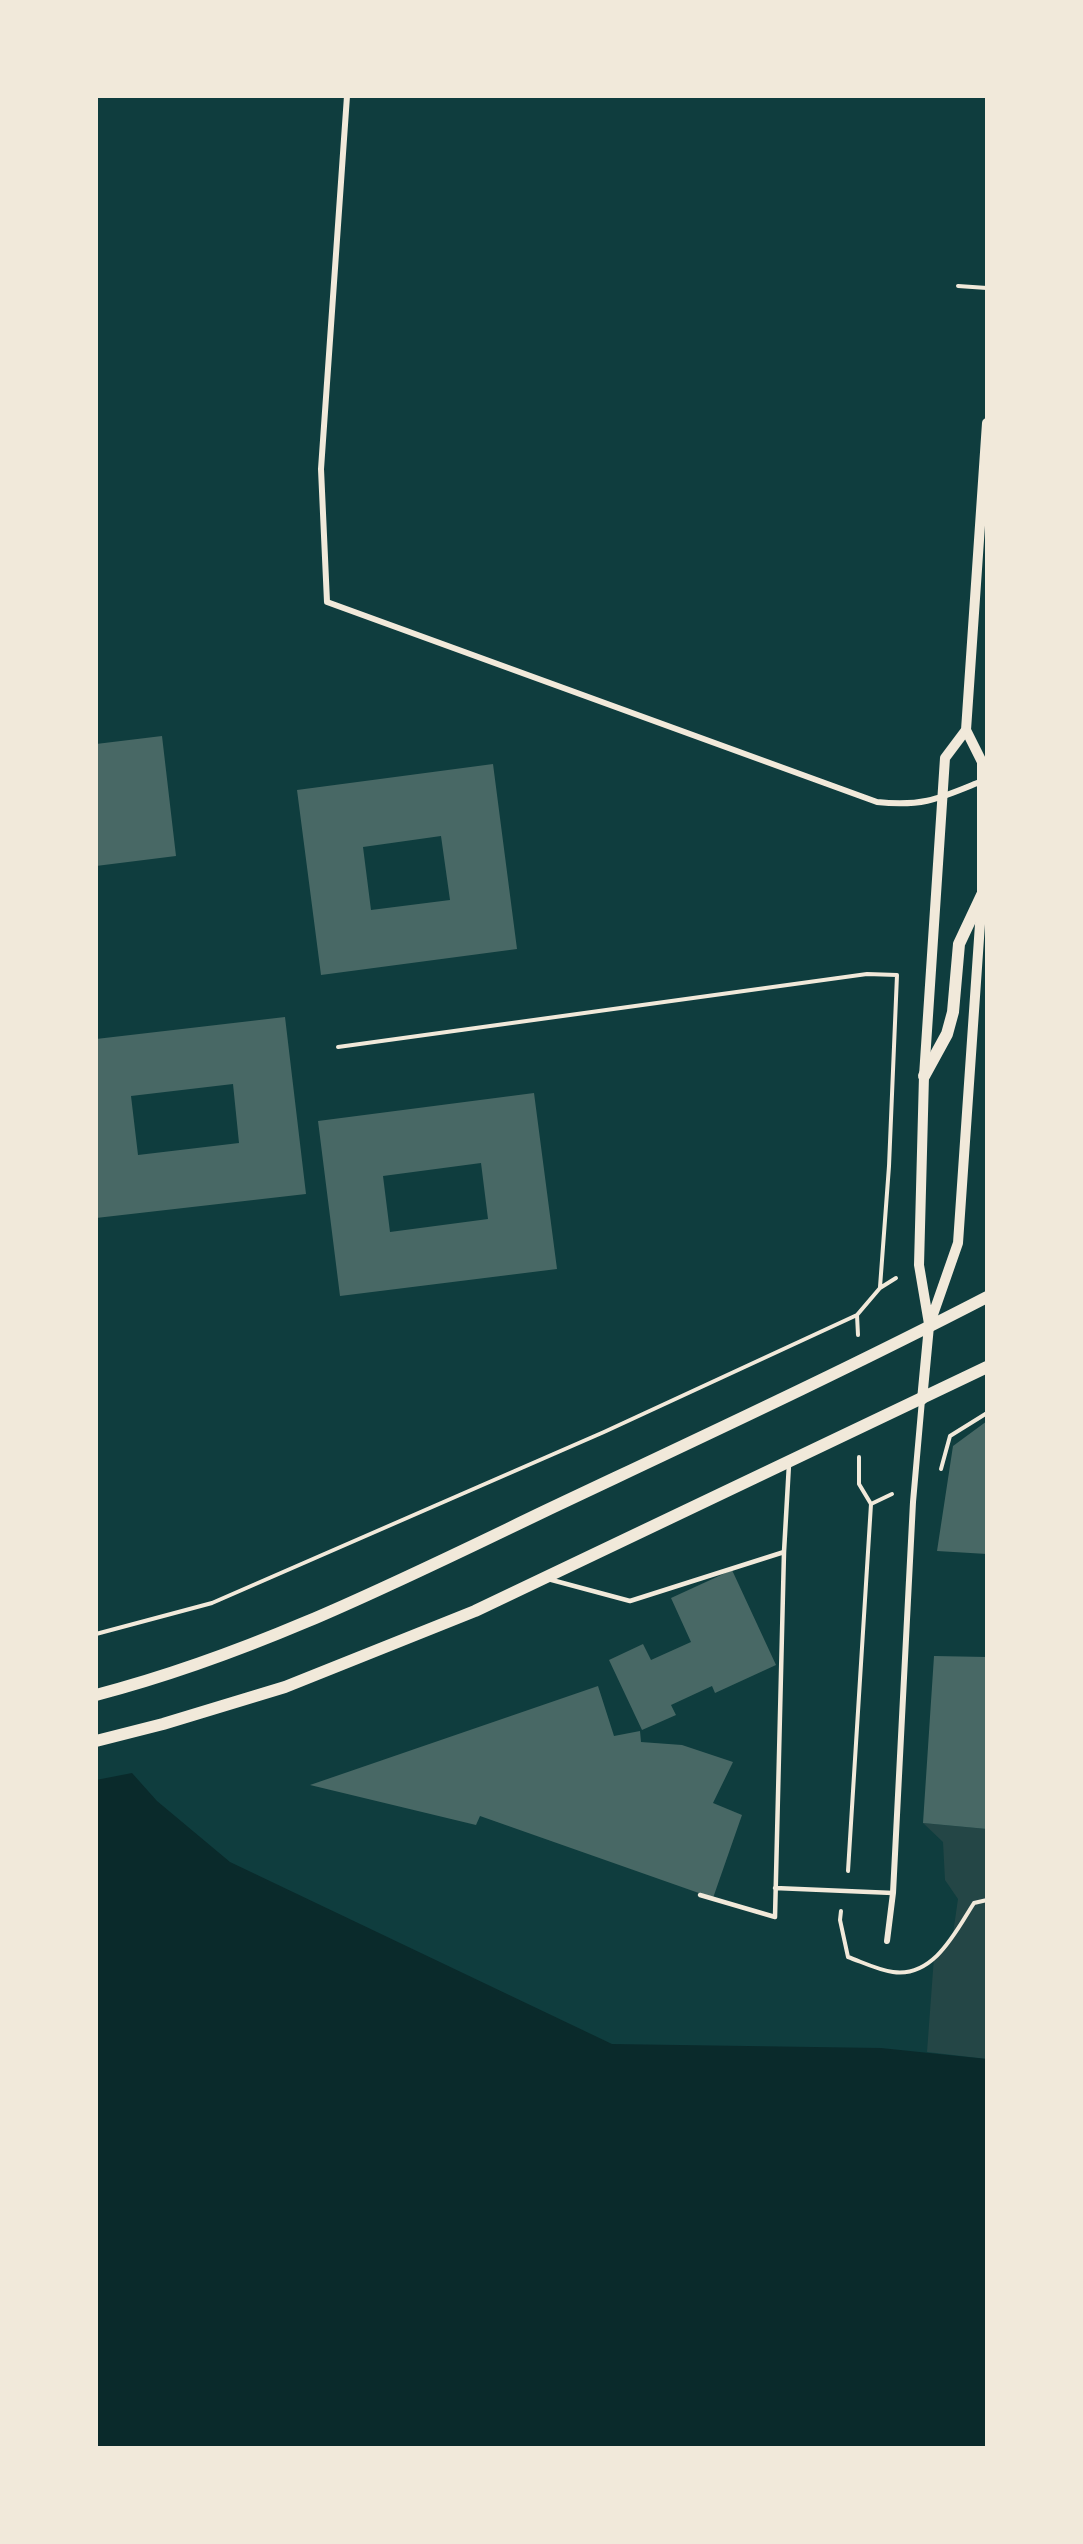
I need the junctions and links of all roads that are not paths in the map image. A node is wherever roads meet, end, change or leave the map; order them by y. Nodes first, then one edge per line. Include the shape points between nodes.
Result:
1 (348, 96) edge
2 (987, 423) edge
3 (966, 730) junction
4 (982, 782) junction
5 (941, 798) junction
6 (985, 896) edge
7 (924, 1076) junction
8 (987, 1297) edge
9 (929, 1326) junction
10 (987, 1367) edge
11 (922, 1400) junction
12 (789, 1464) junction
13 (784, 1552) junction
14 (546, 1579) junction
15 (96, 1695) edge
16 (96, 1741) edge
17 (775, 1888) junction
18 (893, 1893) junction
19 (700, 1895) dead end
20 (886, 1941) dead end

1 - 5 street via 321,469 327,602 877,802 909,806
2 - 3 street
3 - 4 street via 982,762
3 - 5 street via 945,758
4 - 5 street
4 - 6 street
5 - 7 street
6 - 7 main road via 959,944 953,1012 947,1034
6 - 9 street via 958,1243
7 - 9 street via 919,1265
8 - 9 main road
9 - 11 street
9 - 15 main road via 287,1631 207,1662
10 - 11 main road
11 - 12 main road
11 - 18 street
12 - 13 lane
12 - 14 main road
13 - 14 lane via 630,1601
13 - 17 lane
14 - 16 main road via 285,1687
17 - 18 lane
17 - 19 lane via 775,1917
18 - 20 street

